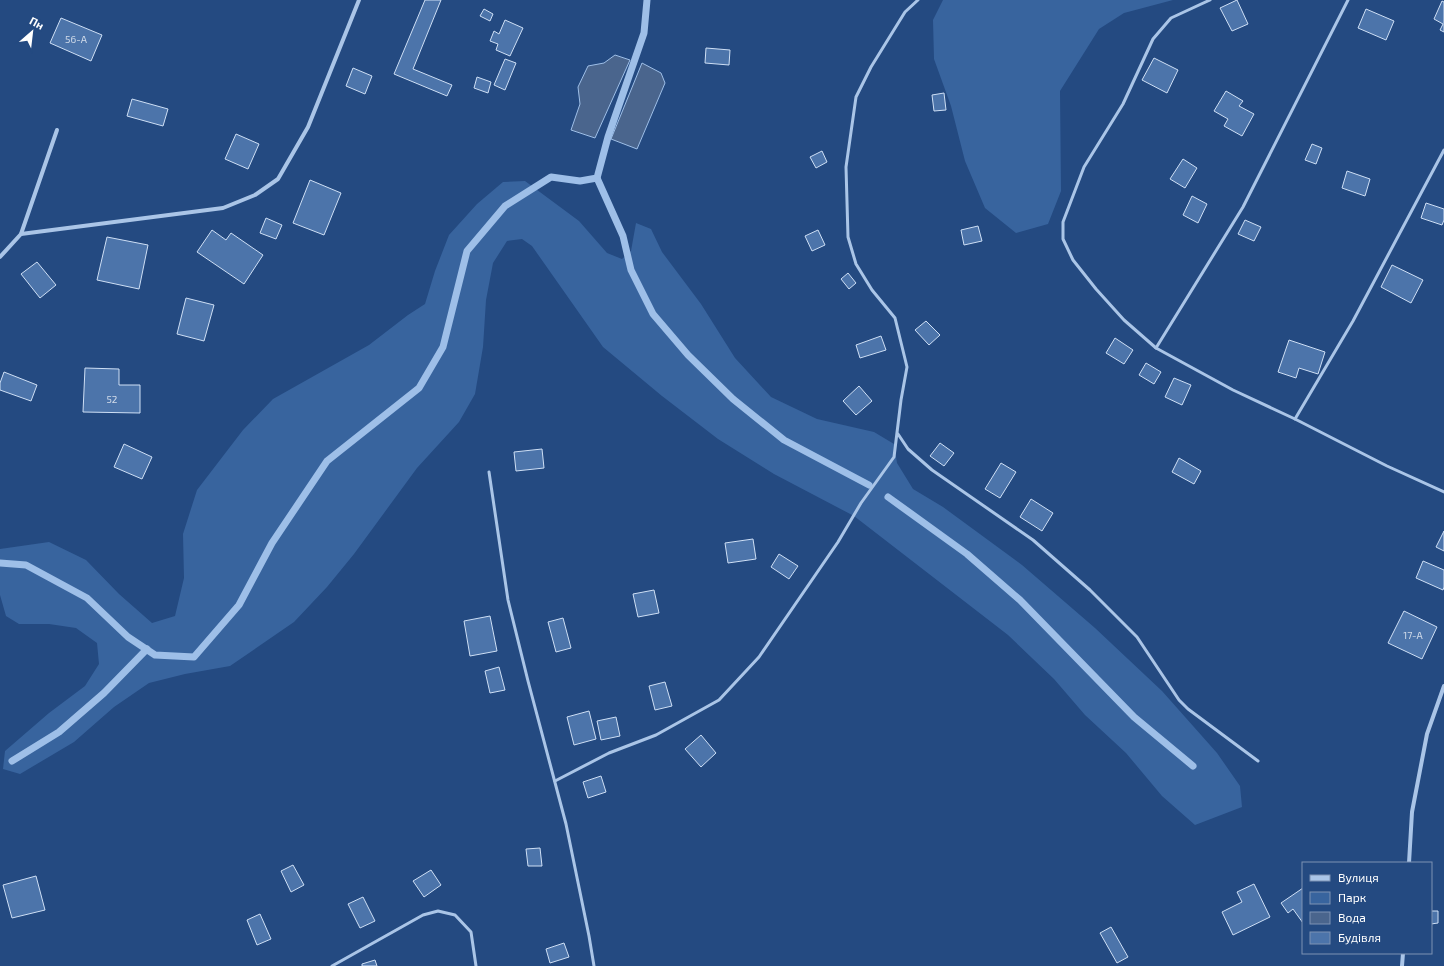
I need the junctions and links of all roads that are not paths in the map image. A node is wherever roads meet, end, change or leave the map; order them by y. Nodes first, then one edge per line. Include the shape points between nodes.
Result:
1 (359, 0) edge
2 (918, 0) edge
3 (1210, 0) edge
4 (1348, 0) edge
5 (57, 130) dead end
6 (1444, 150) edge
7 (20, 234) junction
8 (0, 257) edge
9 (1156, 348) junction
10 (1295, 419) junction
11 (898, 434) junction
12 (489, 472) dead end
13 (1444, 492) edge
14 (1444, 686) edge
15 (1258, 761) dead end
16 (555, 781) junction
17 (1409, 862) edge
18 (1403, 954) edge
19 (332, 966) edge
20 (476, 966) edge
21 (594, 966) edge
22 (1402, 966) edge

1 - 7 street via 308,127 278,179 255,195 223,208
2 - 11 lane via 905,12 856,97 846,167 848,237 856,264 872,290 895,318 907,367 900,400
3 - 9 lane via 1171,18 1153,39 1123,104 1084,167 1063,222 1063,239 1073,260 1124,320
4 - 9 lane via 1243,207
5 - 7 street
6 - 10 lane via 1353,321
7 - 8 street
9 - 10 lane
10 - 13 lane
11 - 15 lane via 908,449 932,470 1033,540 1090,590 1137,637 1179,700
11 - 16 lane via 894,457 861,503 838,542 759,657 718,700 656,735 609,752
12 - 16 lane via 508,600
14 - 17 street via 1427,734 1412,812
16 - 21 lane via 568,832
18 - 22 street
19 - 20 lane via 423,916 438,911 455,915 471,932

